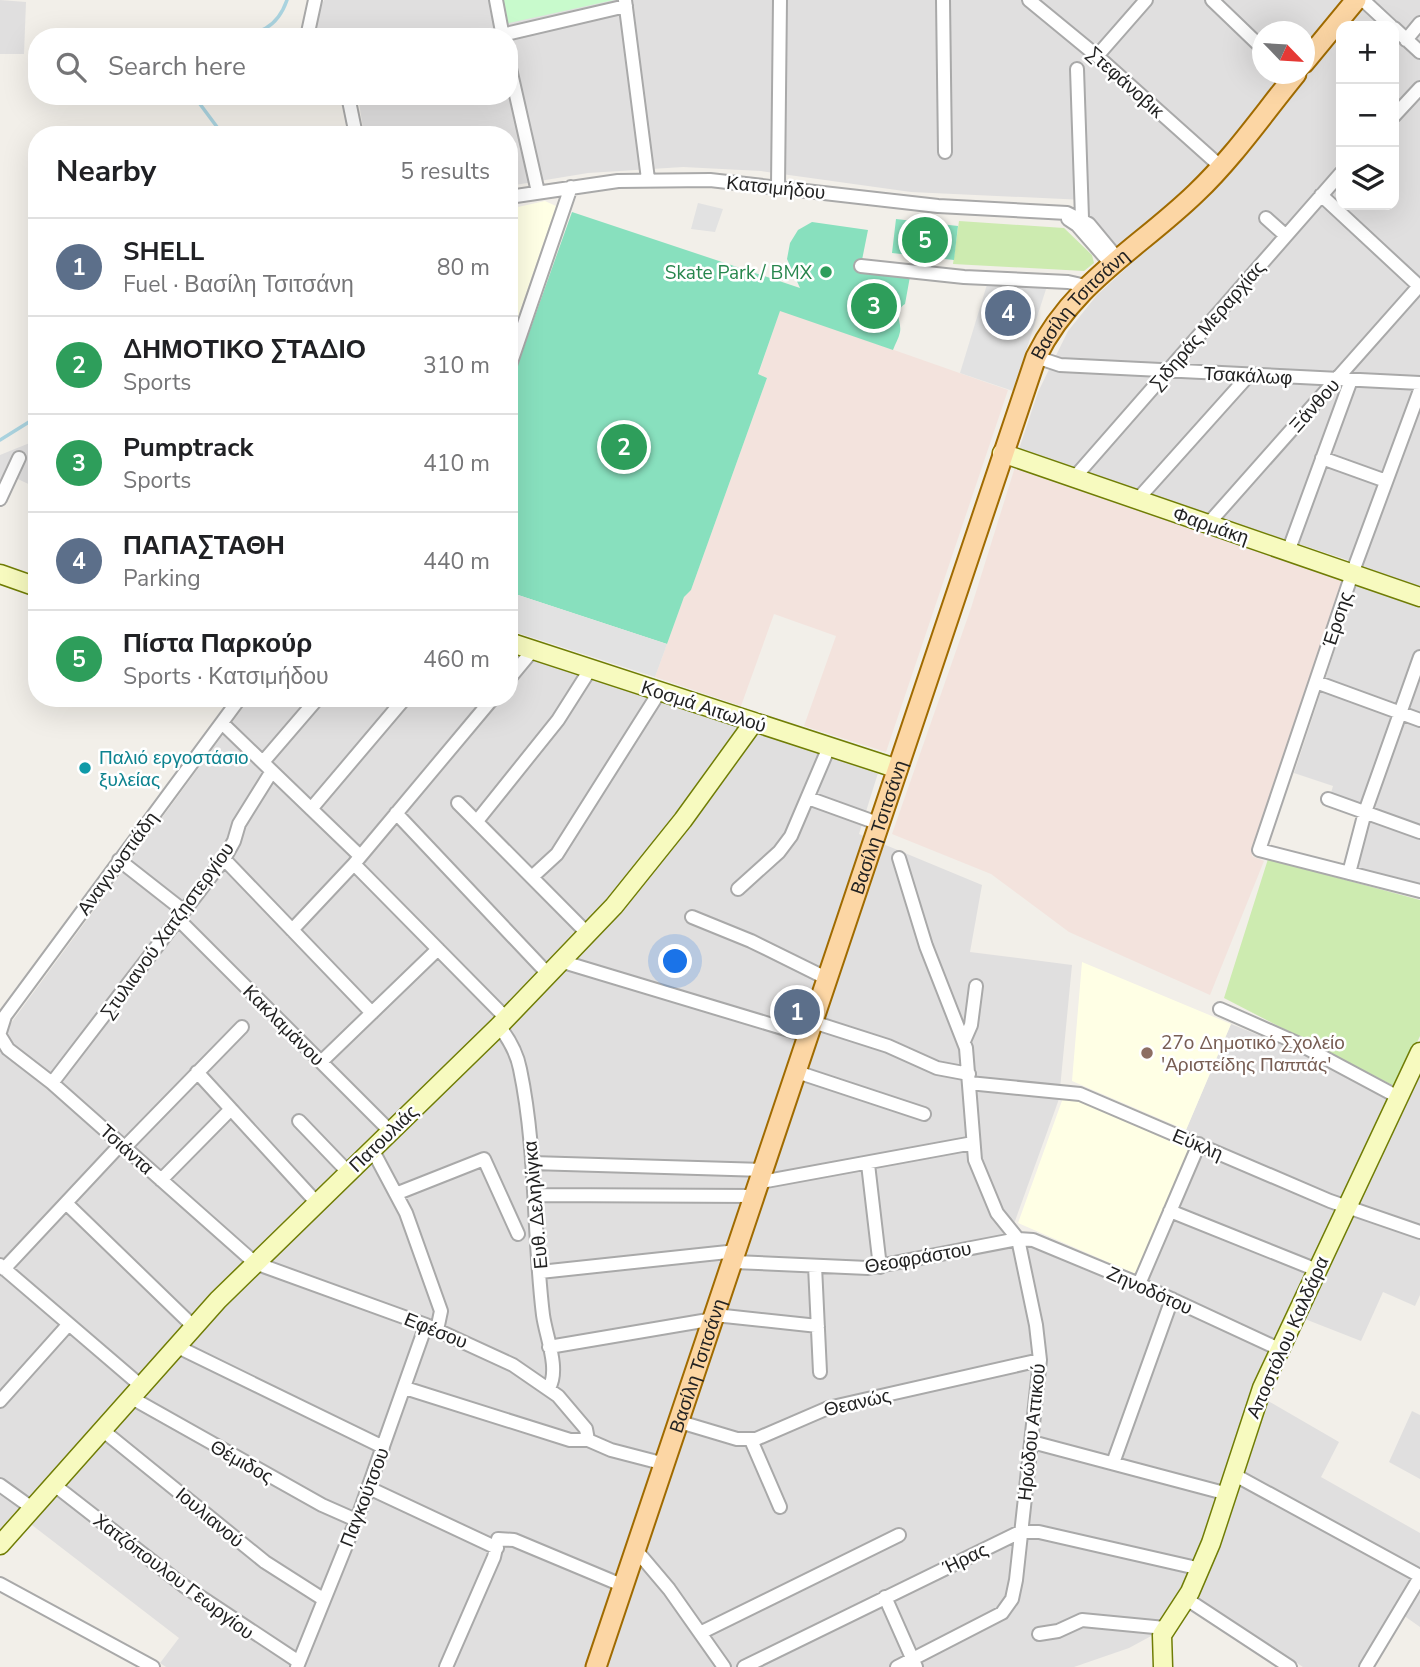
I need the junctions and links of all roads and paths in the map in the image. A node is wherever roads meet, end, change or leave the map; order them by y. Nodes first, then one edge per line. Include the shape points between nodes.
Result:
1 (315, 0) edge
2 (496, 0) edge
3 (780, 0) edge
4 (943, 0) edge
5 (1029, 0) edge
6 (1146, 0) edge
7 (1212, 0) edge
8 (1356, 0) edge
9 (1363, 0) edge
10 (625, 3) edge
11 (1386, 21) edge
12 (1420, 23) edge
13 (309, 28) edge
14 (499, 28) edge
15 (518, 31) edge
16 (1399, 33) edge
17 (1252, 38) edge
18 (1406, 40) junction
19 (1315, 49) edge
20 (1420, 52) edge
21 (1097, 56) junction
22 (1077, 69) dead end
23 (1286, 84) edge
24 (1420, 88) edge
25 (518, 104) edge
26 (350, 105) edge
27 (1399, 111) edge
28 (354, 126) edge
29 (945, 152) dead end
30 (1220, 166) junction
31 (1336, 178) edge
32 (648, 179) junction
33 (778, 186) junction
34 (571, 187) junction
35 (538, 192) junction
36 (518, 195) edge
37 (1321, 195) junction
38 (1073, 217) junction
39 (1266, 218) dead end
40 (1285, 235) junction
41 (1114, 261) junction
42 (861, 266) dead end
43 (1086, 286) junction
44 (1420, 287) edge
45 (518, 342) edge
46 (1036, 357) junction
47 (1166, 372) junction
48 (1249, 375) junction
49 (1336, 380) junction
50 (1351, 380) junction
51 (1420, 383) edge
52 (1420, 390) edge
53 (1002, 453) junction
54 (19, 458) dead end
55 (1322, 458) junction
56 (1074, 478) junction
57 (1386, 481) junction
58 (0, 499) edge
59 (1137, 500) junction
60 (1208, 524) junction
61 (1289, 552) junction
62 (0, 574) edge
63 (1352, 574) junction
64 (28, 584) edge
65 (1420, 597) edge
66 (518, 645) edge
67 (533, 650) junction
68 (1420, 657) edge
69 (518, 668) edge
70 (591, 668) junction
71 (1316, 682) junction
72 (660, 691) junction
73 (234, 707) edge
74 (311, 707) edge
75 (397, 707) edge
76 (485, 707) edge
77 (1400, 713) junction
78 (1420, 720) edge
79 (754, 722) junction
80 (222, 723) junction
81 (829, 747) junction
82 (267, 766) junction
83 (898, 769) junction
84 (808, 798) junction
85 (1328, 799) dead end
86 (458, 803) dead end
87 (311, 809) junction
88 (396, 813) junction
89 (1365, 813) junction
90 (477, 821) junction
91 (880, 824) junction
92 (1420, 832) edge
93 (899, 858) dead end
94 (119, 859) junction
95 (224, 859) junction
96 (357, 860) junction
97 (1349, 873) junction
98 (532, 877) junction
99 (738, 889) dead end
100 (1420, 891) edge
101 (181, 915) junction
102 (692, 917) dead end
103 (292, 930) junction
104 (587, 933) junction
105 (438, 949) junction
106 (554, 967) junction
107 (828, 979) junction
108 (976, 986) dead end
109 (1220, 1009) dead end
110 (372, 1013) junction
111 (503, 1022) junction
112 (242, 1027) dead end
113 (811, 1029) junction
114 (0, 1034) edge
115 (964, 1041) junction
116 (1420, 1052) edge
117 (320, 1062) junction
118 (197, 1072) junction
119 (797, 1072) junction
120 (969, 1078) junction
121 (52, 1083) junction
122 (1398, 1097) junction
123 (231, 1109) junction
124 (924, 1114) dead end
125 (299, 1121) dead end
126 (390, 1131) junction
127 (973, 1143) junction
128 (1199, 1144) junction
129 (123, 1145) junction
130 (372, 1149) junction
131 (533, 1163) junction
132 (868, 1164) junction
133 (348, 1172) junction
134 (162, 1180) junction
135 (761, 1183) junction
136 (398, 1193) junction
137 (535, 1195) junction
138 (66, 1203) junction
139 (317, 1203) junction
140 (1347, 1206) junction
141 (1170, 1210) junction
142 (1420, 1232) edge
143 (518, 1234) dead end
144 (1017, 1239) junction
145 (735, 1256) junction
146 (255, 1263) junction
147 (815, 1266) junction
148 (2, 1267) edge
149 (880, 1267) junction
150 (1317, 1270) junction
151 (540, 1272) junction
152 (1139, 1284) junction
153 (1172, 1300) junction
154 (714, 1317) junction
155 (68, 1325) junction
156 (193, 1326) junction
157 (818, 1326) junction
158 (431, 1328) junction
159 (176, 1346) junction
160 (549, 1348) junction
161 (1279, 1349) junction
162 (1040, 1360) junction
163 (820, 1372) dead end
164 (405, 1388) junction
165 (549, 1388) junction
166 (135, 1391) junction
167 (0, 1401) edge
168 (680, 1422) junction
169 (101, 1429) junction
170 (588, 1440) junction
171 (751, 1440) junction
172 (1032, 1442) junction
173 (383, 1447) junction
174 (1113, 1463) junction
175 (665, 1464) junction
176 (1233, 1474) junction
177 (53, 1484) junction
178 (0, 1485) edge
179 (369, 1488) junction
180 (1228, 1494) junction
181 (779, 1507) dead end
182 (32, 1508) junction
183 (356, 1520) junction
184 (1020, 1532) junction
185 (899, 1535) dead end
186 (498, 1543) junction
187 (0, 1545) edge
188 (636, 1550) junction
189 (1201, 1569) junction
190 (1420, 1576) edge
191 (0, 1584) edge
192 (624, 1586) junction
193 (885, 1597) junction
194 (1185, 1598) junction
195 (323, 1599) junction
196 (1165, 1628) junction
197 (700, 1633) junction
198 (1039, 1634) dead end
199 (914, 1663) edge
200 (298, 1665) edge
201 (153, 1667) edge
202 (446, 1667) edge
203 (596, 1667) edge
204 (724, 1667) edge
205 (744, 1667) edge
206 (897, 1667) edge
207 (1163, 1667) edge
208 (1290, 1667) edge
209 (1366, 1667) edge

1 - 13 street
2 - 14 street
3 - 33 street
4 - 29 street
5 - 21 street, Στεφάνοβικ
6 - 21 street
7 - 17 street
8 - 19 main road, Βασίλη Τσιτσάνη
9 - 11 street
10 - 15 street
10 - 32 street
12 - 18 street
16 - 18 street
18 - 20 street
21 - 30 street, Στεφάνοβικ
22 - 38 street via 1081,188
23 - 30 main road, Βασίλη Τσιτσάνη
24 - 27 street
25 - 35 street
26 - 28 street
30 - 41 main road, Βασίλη Τσιτσάνη via 1194,196
31 - 37 street, Σιδηράς Μεραρχίας
32 - 33 street, Κατσιμήδου
32 - 34 street, Κατσιμήδου
33 - 38 street, Κατσιμήδου
34 - 35 street, Κατσιμήδου
34 - 45 street
35 - 36 street, Κατσιμήδου
37 - 40 street, Σιδηράς Μεραρχίας
37 - 44 street
38 - 41 street
39 - 40 street
40 - 47 street, Σιδηράς Μεραρχίας
41 - 43 main road, Βασίλη Τσιτσάνη
42 - 43 street
43 - 46 main road, Βασίλη Τσιτσάνη via 1050,331
44 - 49 street, Ξάνθου
46 - 47 street, Τσακάλωφ via 1060,365
46 - 53 main road, Βασίλη Τσιτσάνη
47 - 48 street, Τσακάλωφ
47 - 56 street, Σιδηράς Μεραρχίας
48 - 49 street, Τσακάλωφ
48 - 59 street
49 - 50 street, Τσακάλωφ
49 - 60 street, Ξάνθου
50 - 51 street, Τσακάλωφ
50 - 55 street
52 - 57 street, Έρσης
53 - 56 street, Φαρμάκη
53 - 83 main road, Βασίλη Τσιτσάνη
54 - 58 street
55 - 57 street
55 - 61 street
56 - 59 street, Φαρμάκη
57 - 63 street, Έρσης
59 - 60 street, Φαρμάκη
60 - 61 street, Φαρμάκη
61 - 63 street, Φαρμάκη
62 - 64 street
63 - 65 street, Φαρμάκη
63 - 71 street, Έρσης
66 - 67 street, Κοσμά Αιτωλού
67 - 69 street
67 - 70 street, Κοσμά Αιτωλού
68 - 77 street
70 - 72 street, Κοσμά Αιτωλού
70 - 90 street via 558,720
71 - 77 street
71 - 97 street, Έρσης via 1259,850
72 - 79 street, Κοσμά Αιτωλού
72 - 98 street via 557,854
73 - 80 street, Αναγνωστιάδη
74 - 82 street, Στυλιανού Χατζηστεργίου
75 - 87 street
76 - 88 street
77 - 78 street
77 - 89 street
79 - 81 street, Κοσμά Αιτωλού
79 - 104 street, Πατουλιάς via 657,854
80 - 82 street, Ευθ. Δεληλίγκα
80 - 94 street, Αναγνωστιάδη
81 - 83 street, Κοσμά Αιτωλού
81 - 84 street
82 - 87 street, Ευθ. Δεληλίγκα
82 - 95 street, Στυλιανού Χατζηστεργίου
83 - 91 main road, Βασίλη Τσιτσάνη
84 - 91 street
84 - 99 street via 779,852
85 - 89 street
86 - 90 street
87 - 96 street, Ευθ. Δεληλίγκα
88 - 96 street
88 - 106 street
89 - 92 street
89 - 97 street
90 - 98 street
91 - 107 main road, Βασίλη Τσιτσάνη
93 - 115 street, Ηρώδου Αττικού via 926,946
94 - 101 street, Κακλαμάνου
94 - 114 street, Αναγνωστιάδη via 5,1016
95 - 101 street, Στυλιανού Χατζηστεργίου
95 - 103 street
96 - 103 street
96 - 105 street, Ευθ. Δεληλίγκα
97 - 100 street
98 - 104 street
101 - 117 street, Κακλαμάνου
101 - 121 street, Στυλιανού Χατζηστεργίου
102 - 107 street via 751,940
103 - 110 street
104 - 106 street, Πατουλιάς
105 - 110 street
105 - 111 street, Ευθ. Δεληλίγκα
106 - 111 street, Πατουλιάς
106 - 113 street, Εύκλη
107 - 113 main road, Βασίλη Τσιτσάνη
108 - 115 street via 971,1026
109 - 122 street
110 - 117 street
111 - 126 street, Πατουλιάς
111 - 131 street, Ευθ. Δεληλίγκα via 520,1066
112 - 118 street
113 - 119 main road, Βασίλη Τσιτσάνη
113 - 120 street, Εύκλη via 888,1046
114 - 121 street, Τσιάντα via 8,1049
115 - 120 street, Ηρώδου Αττικού
116 - 122 street, Αποστόλου Καλδάρα
117 - 126 street, Κακλαμάνου
118 - 123 street
118 - 129 street
119 - 124 street
119 - 135 main road, Βασίλη Τσιτσάνη
120 - 127 street, Ηρώδου Αττικού
120 - 128 street, Εύκλη via 1080,1094
121 - 129 street, Τσιάντα
122 - 140 street, Αποστόλου Καλδάρα
123 - 134 street
123 - 139 street
125 - 133 street
126 - 130 street, Πατουλιάς
127 - 132 street
127 - 144 street, Ηρώδου Αττικού via 984,1187
128 - 140 street, Εύκλη
128 - 141 street
129 - 134 street, Τσιάντα
129 - 138 street
130 - 133 street, Πατουλιάς
130 - 136 street
131 - 135 street
131 - 137 street, Ευθ. Δεληλίγκα
132 - 135 street
132 - 149 street
133 - 139 street, Πατουλιάς
134 - 146 street, Τσιάντα
135 - 137 street
135 - 145 main road, Βασίλη Τσιτσάνη
136 - 143 street via 484,1159
136 - 158 street via 441,1311
137 - 151 street, Ευθ. Δεληλίγκα
138 - 148 street
138 - 156 street
139 - 146 street, Πατουλιάς
140 - 142 street, Εύκλη
140 - 150 street, Αποστόλου Καλδάρα
141 - 150 street
141 - 152 street
144 - 149 street, Θεοφράστου
144 - 152 street, Ζηνοδότου via 1051,1246
144 - 162 street, Ηρώδου Αττικού
145 - 147 street, Θεοφράστου
145 - 151 street, Θεοφράστου
145 - 154 main road, Βασίλη Τσιτσάνη
146 - 156 street, Πατουλιάς
146 - 158 street, Εφέσου
147 - 149 street, Θεοφράστου
147 - 157 street
148 - 155 street, Θέμιδος
150 - 161 street, Αποστόλου Καλδάρα
151 - 160 street, Ευθ. Δεληλίγκα
152 - 153 street, Ζηνοδότου
153 - 161 street, Ζηνοδότου
153 - 174 street
154 - 157 street
154 - 160 street
154 - 168 main road, Βασίλη Τσιτσάνη
155 - 166 street, Θέμιδος
155 - 167 street
156 - 159 street, Πατουλιάς
157 - 163 street
158 - 164 street, Παγκούτσου
158 - 165 street, Εφέσου via 503,1360
159 - 166 street, Πατουλιάς
159 - 173 street
160 - 165 street, Ευθ. Δεληλίγκα via 554,1376
161 - 176 street, Αποστόλου Καλδάρα
162 - 171 street, Θεανώς via 828,1408
162 - 172 street, Ηρώδου Αττικού
164 - 170 street via 570,1440
164 - 173 street, Παγκούτσου
165 - 170 street, Εφέσου via 582,1422
166 - 169 street, Πατουλιάς
166 - 183 street, Θέμιδος via 322,1505
168 - 171 street
168 - 175 main road, Βασίλη Τσιτσάνη
169 - 177 street, Πατουλιάς
169 - 195 street, Ιουλιανού via 265,1562
170 - 175 street
171 - 181 street
172 - 174 street
172 - 184 street, Ηρώδου Αττικού
173 - 179 street, Παγκούτσου
174 - 180 street
175 - 188 main road, Βασίλη Τσιτσάνη
176 - 180 street, Αποστόλου Καλδάρα
176 - 190 street
177 - 182 street, Πατουλιάς
177 - 200 street, Χατζόπουλου Γεωργίου via 184,1586
178 - 182 street
179 - 183 street, Παγκούτσου
179 - 186 street
180 - 189 street, Αποστόλου Καλδάρα
182 - 187 street, Πατουλιάς
183 - 195 street, Παγκούτσου
184 - 189 street via 1039,1532
184 - 193 street, Ήρας
184 - 199 street, Ηρώδου Αττικού via 1014,1591 1007,1609
185 - 197 street
186 - 192 street via 514,1540
186 - 202 street
188 - 192 main road, Βασίλη Τσιτσάνη
188 - 197 street
189 - 194 street, Αποστόλου Καλδάρα
190 - 209 street
191 - 201 street
192 - 203 main road, Βασίλη Τσιτσάνη
193 - 199 street
193 - 205 street, Ήρας
194 - 196 street, Αποστόλου Καλδάρα
194 - 208 street
195 - 200 street, Παγκούτσου
196 - 198 street via 1082,1620
196 - 207 street, Αποστόλου Καλδάρα via 1160,1650
197 - 204 street
199 - 206 street

